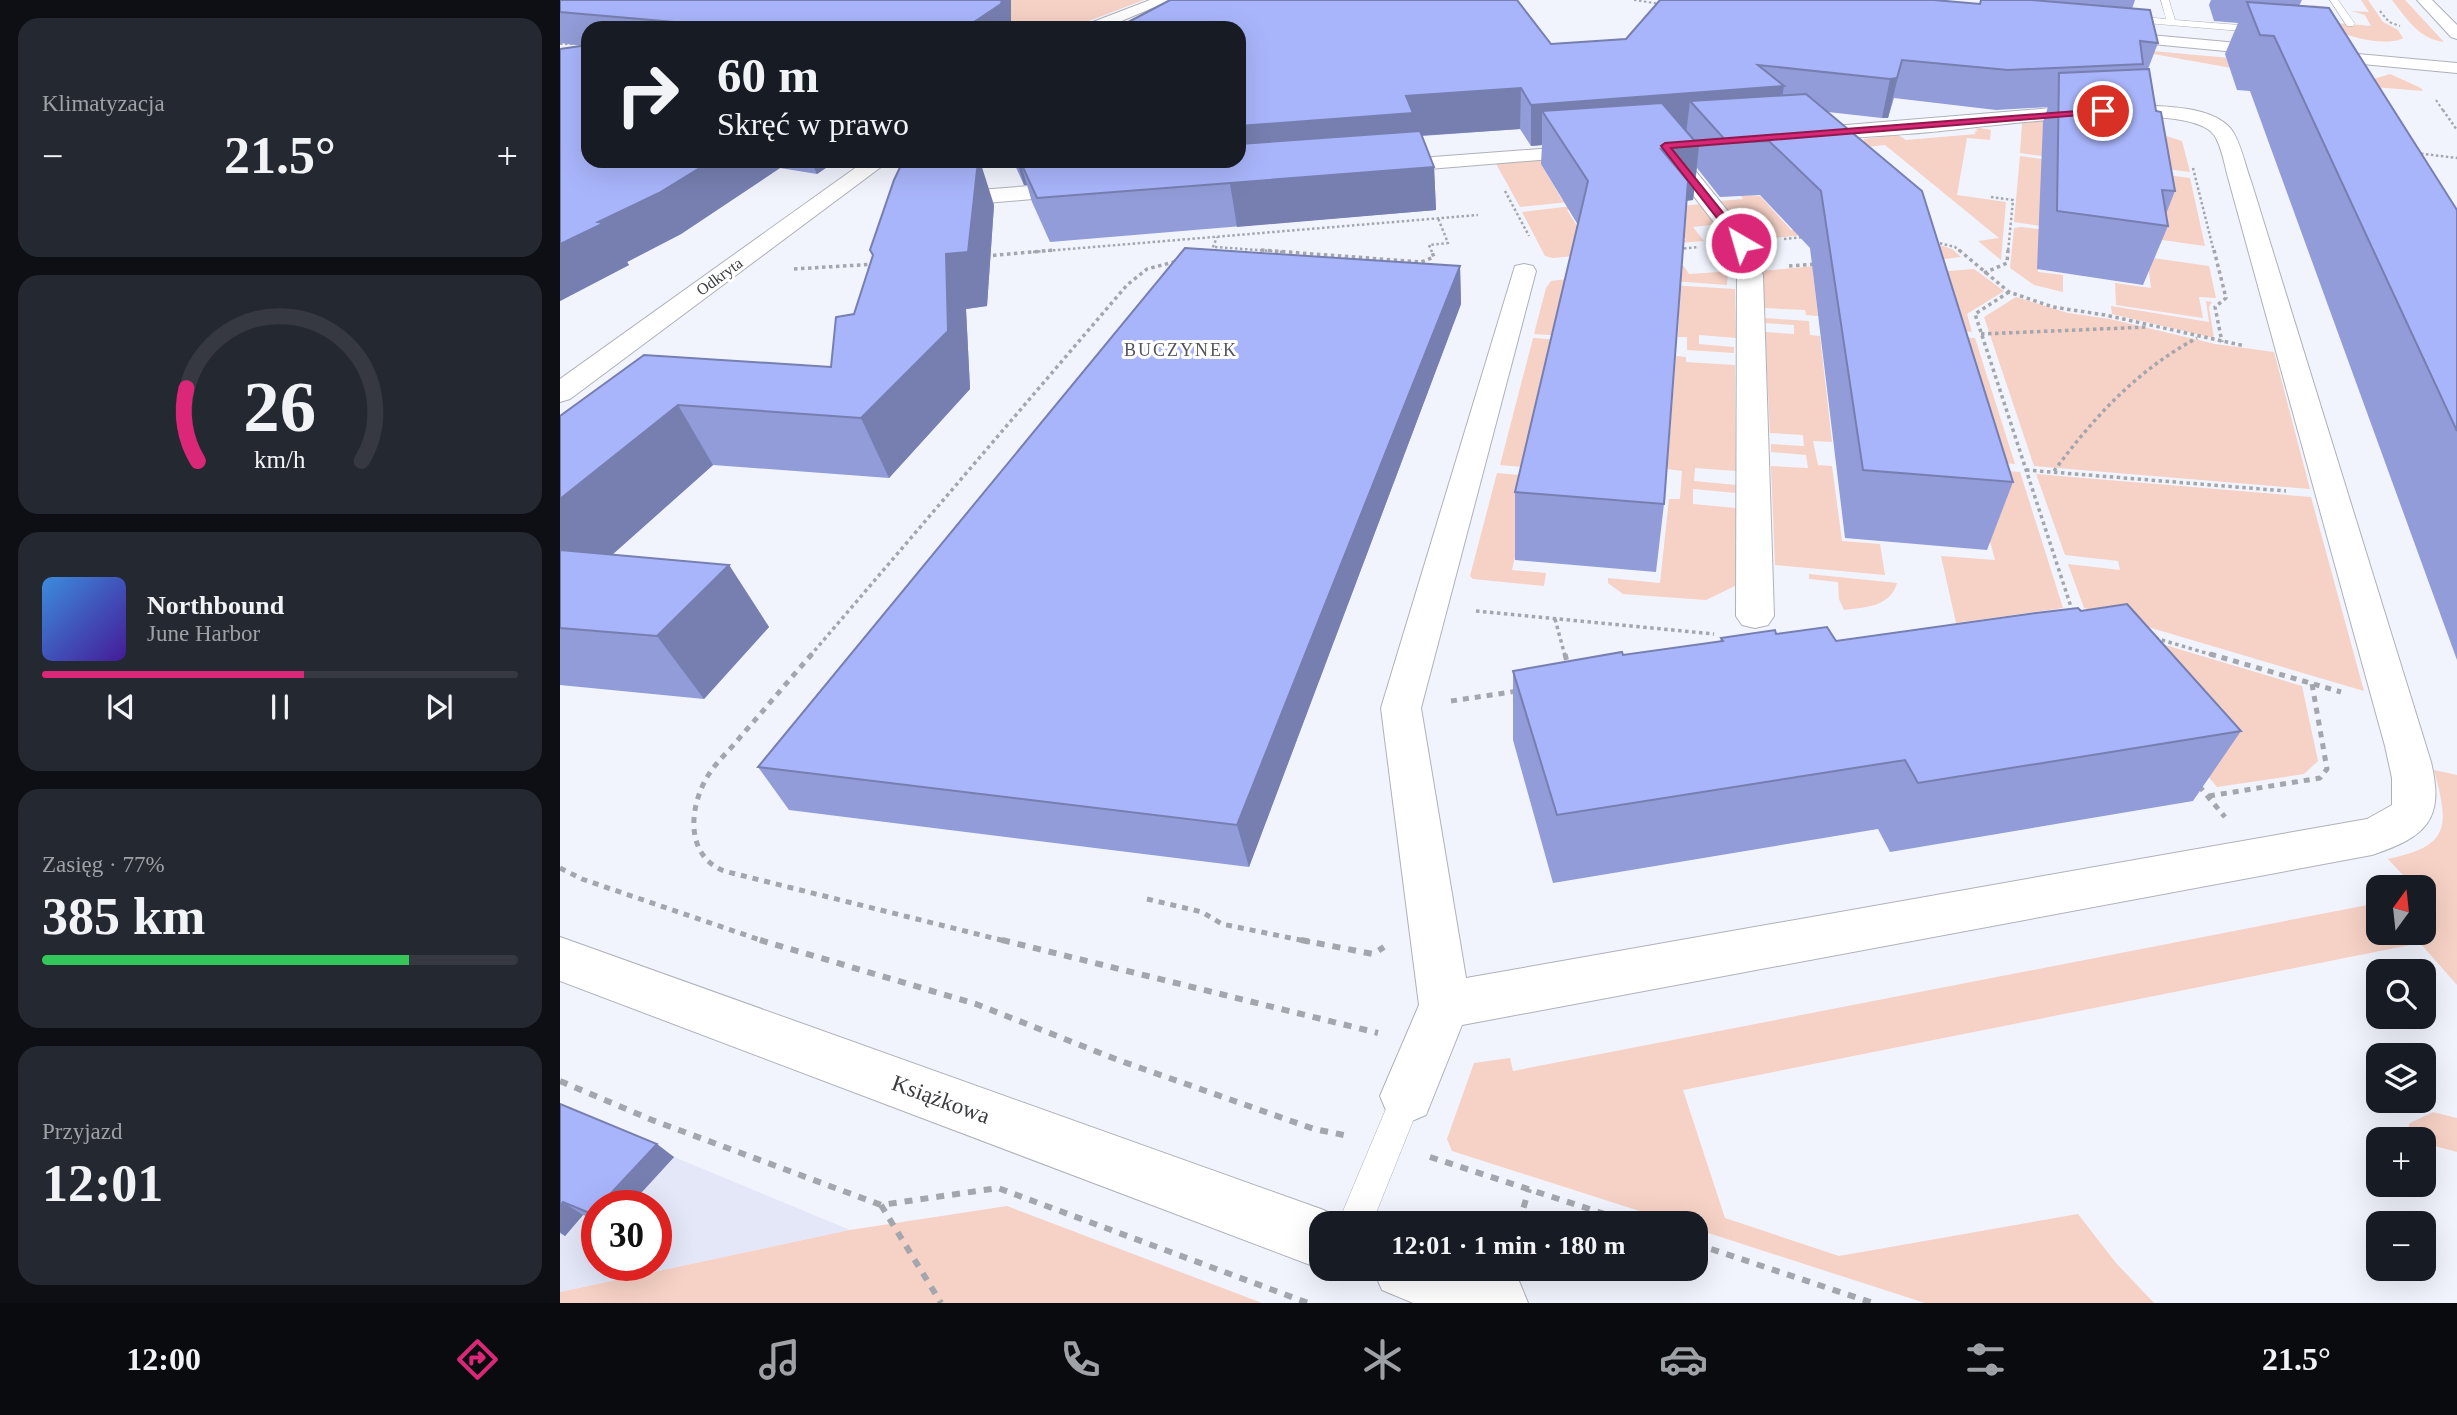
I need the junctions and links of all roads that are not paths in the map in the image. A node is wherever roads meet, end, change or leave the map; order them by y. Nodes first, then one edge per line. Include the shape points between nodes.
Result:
1 (1164, 0) edge
2 (2165, 0) edge
3 (2334, 0) edge
4 (2424, 0) edge
5 (2105, 16) edge
6 (1109, 21) edge
7 (2171, 22) junction
8 (2350, 24) dead end
9 (2282, 32) edge
10 (2088, 34) edge
11 (2457, 34) edge
12 (2457, 68) edge
13 (1775, 137) edge
14 (1689, 144) edge
15 (1610, 150) edge
16 (869, 168) edge
17 (1358, 168) edge
18 (1099, 188) edge
19 (935, 200) edge
20 (1524, 271) dead end
21 (560, 393) edge
22 (1755, 616) dead end
23 (560, 959) edge
24 (1437, 1025) junction
25 (1408, 1096) joint
26 (1360, 1211) edge
27 (1309, 1235) edge
28 (1436, 1281) edge
29 (1497, 1303) edge

1 - 6 street
2 - 7 lane
3 - 8 lane
4 - 11 street
5 - 7 lane
7 - 9 lane
10 - 12 street
13 - 24 street via 2103,111 2188,116 2210,121 2223,132 2393,705 2417,792 2415,807 2398,826 2372,837
14 - 22 street via 1658,146 1749,263
15 - 17 street
16 - 21 street, Odkryta
18 - 19 street
20 - 24 street via 1401,708
23 - 27 street, Książkowa
24 - 25 street
25 - 26 lane
28 - 29 street

